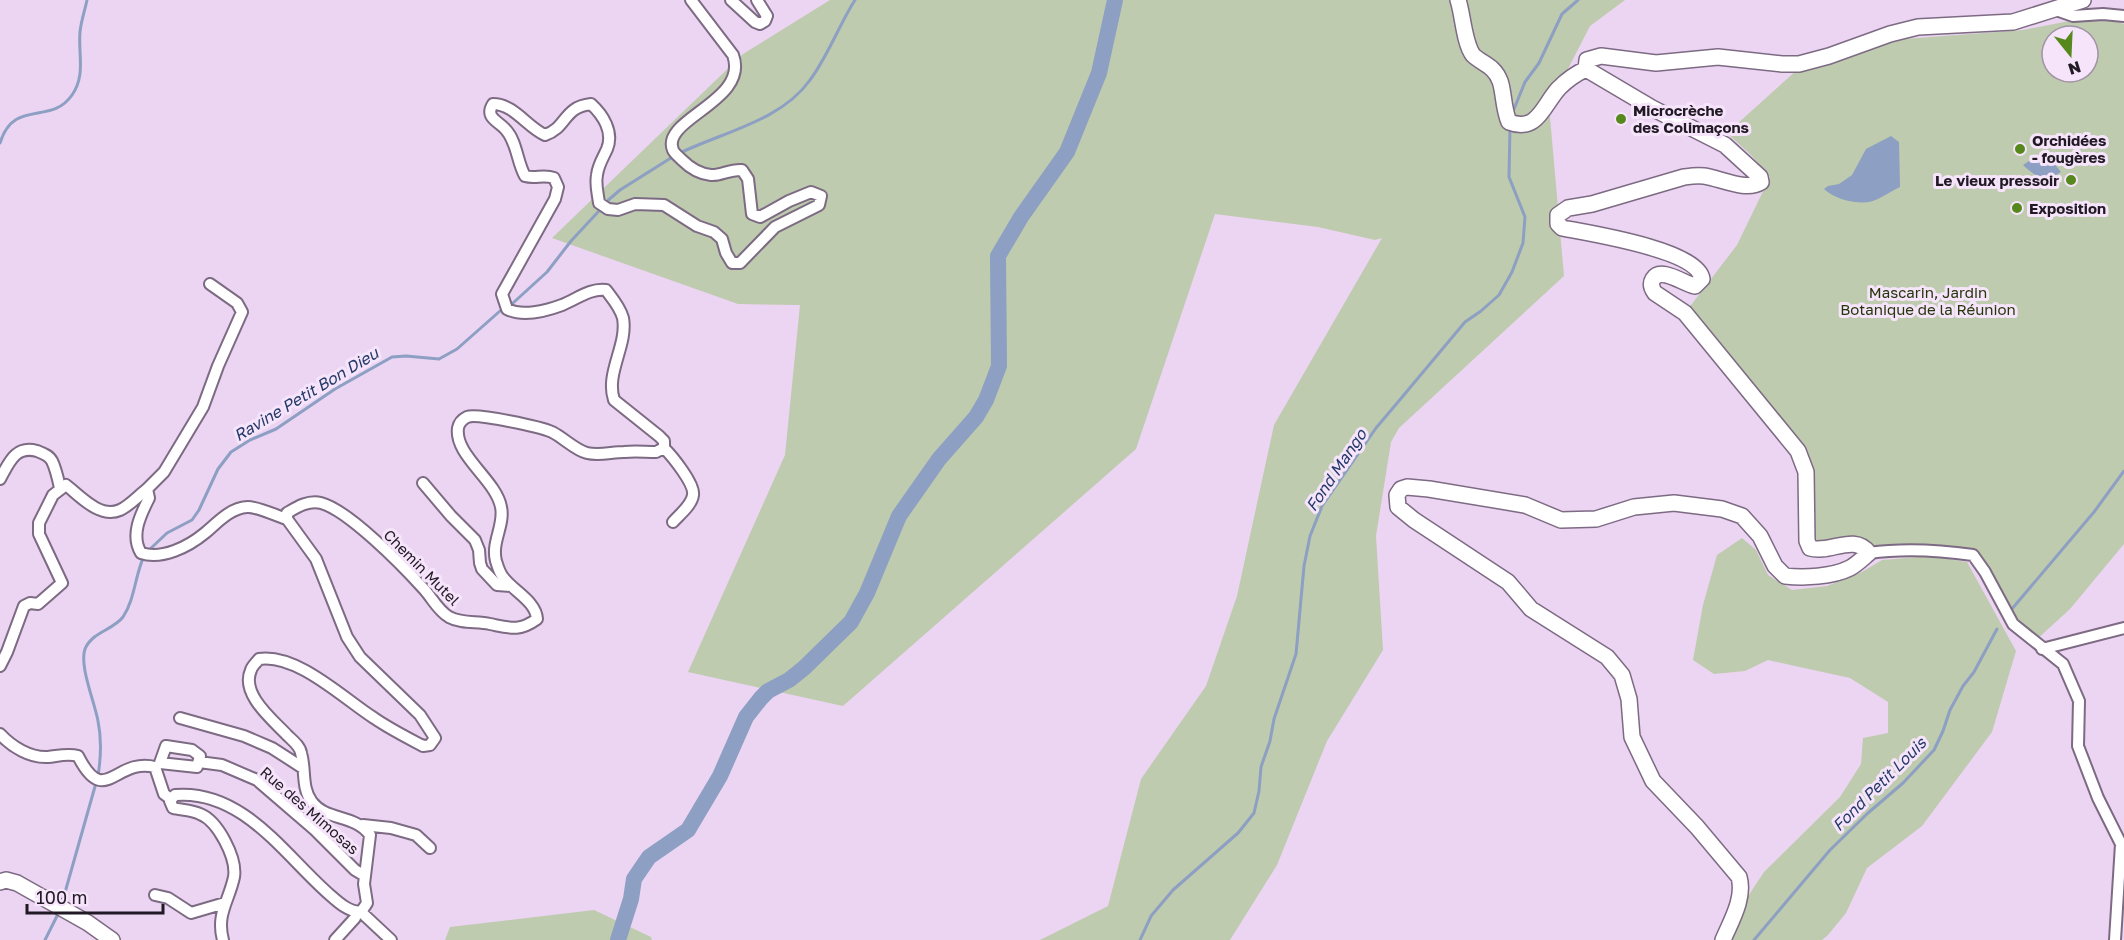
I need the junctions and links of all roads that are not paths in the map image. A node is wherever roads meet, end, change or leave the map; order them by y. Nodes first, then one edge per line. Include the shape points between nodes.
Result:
1 (691, 0) edge
2 (731, 0) edge
3 (757, 0) edge
4 (1458, 0) edge
5 (2083, 0) edge
6 (2056, 10) junction
7 (2124, 16) edge
8 (1586, 69) junction
9 (210, 284) dead end
10 (664, 448) junction
11 (0, 479) edge
12 (423, 483) dead end
13 (60, 488) junction
14 (147, 489) junction
15 (287, 519) junction
16 (674, 522) dead end
17 (1869, 553) junction
18 (511, 586) junction
19 (2124, 628) edge
20 (2042, 649) junction
21 (0, 666) edge
22 (180, 718) dead end
23 (0, 734) edge
24 (199, 762) dead end
25 (303, 768) junction
26 (171, 799) junction
27 (363, 825) junction
28 (430, 848) dead end
29 (365, 876) junction
30 (0, 882) edge
31 (155, 895) dead end
32 (225, 903) junction
33 (359, 912) junction
34 (380, 936) edge
35 (112, 940) edge
36 (223, 940) edge
37 (335, 940) edge
38 (391, 940) edge
39 (1723, 940) edge
40 (2115, 940) edge

1 - 10 street via 733,55 736,72 723,92 676,132 673,151 703,173 714,176 732,169 742,170 748,179 752,214 760,217 811,192 821,195 819,205 775,227 740,263 732,263 722,239 714,232 663,206 635,204 618,210 599,203 597,175 609,135 605,121 591,104 574,108 559,128 545,135 501,104 493,104 489,109 490,116 510,135 525,176 546,175 554,178 558,187 502,294 507,309 529,313 560,306 596,289 606,290 622,316 624,332 611,392 614,400 664,441
2 - 3 street via 760,24 766,16
4 - 8 main road via 1469,48 1501,81 1509,122 1518,126 1528,124 1538,117 1557,90
5 - 6 main road
6 - 7 street via 2073,16
6 - 8 main road via 2013,22 1918,27 1799,64 1718,57 1656,63 1601,56 1587,60
8 - 17 main road via 1725,145 1761,182 1756,185 1700,175 1684,177 1568,208 1558,215 1558,224 1671,254 1701,274 1702,279 1695,286 1660,274 1651,282 1652,288 1685,313 1798,451 1806,472 1810,548 1855,543
9 - 14 street via 237,303 242,312 203,407 164,472
10 - 16 street via 694,494
10 - 18 street, Chemin Mutel via 656,452 586,453 551,431 483,417 468,416 462,420 458,428 460,443 499,498 501,525 495,556 499,572
11 - 13 street via 11,458 27,449 49,457
12 - 18 street via 475,540 482,569 497,585
13 - 14 street via 66,485 101,511 110,512 120,510
13 - 21 street via 39,523 39,534 62,583 38,604 24,606
14 - 15 street via 149,498 140,516 137,546 141,553 151,556 167,554 201,536 232,511 249,506
15 - 18 street, Chemin Mutel via 287,513 306,503 320,503 341,514 390,554 424,588 438,609 459,621 511,629 526,627 537,619 536,614
15 - 25 street via 316,559 347,637 360,657 420,715 435,738 430,745 423,746 371,717 306,671 271,657 259,659 250,670 252,693 301,751
17 - 20 street via 1941,550 1973,555 2013,624
17 - 39 main road via 1851,568 1801,578 1785,576 1743,516 1722,509 1674,503 1634,507 1596,519 1561,520 1525,505 1429,489 1407,487 1397,495 1398,507 1414,520 1508,582 1531,609 1607,657 1622,675 1629,699 1632,737 1653,781 1739,877 1742,888 1738,904
19 - 20 street
20 - 40 street via 2063,664 2079,701 2078,746 2121,844
22 - 25 street via 244,736
23 - 26 street via 36,756 78,756 88,775 98,780 143,764 155,767 164,794
24 - 29 street, Rue des Mimosas via 222,765 257,780
25 - 27 street via 305,788 320,810
26 - 32 street via 172,808 201,814 214,824 226,842 234,874
26 - 33 street via 186,794 240,812 261,826 321,888 353,912
27 - 28 street via 416,835
27 - 29 street via 370,835
29 - 33 street via 367,903
30 - 35 main road via 16,883
31 - 32 street via 168,898 191,914
32 - 36 street via 220,916
33 - 34 street
33 - 37 street
34 - 38 street

